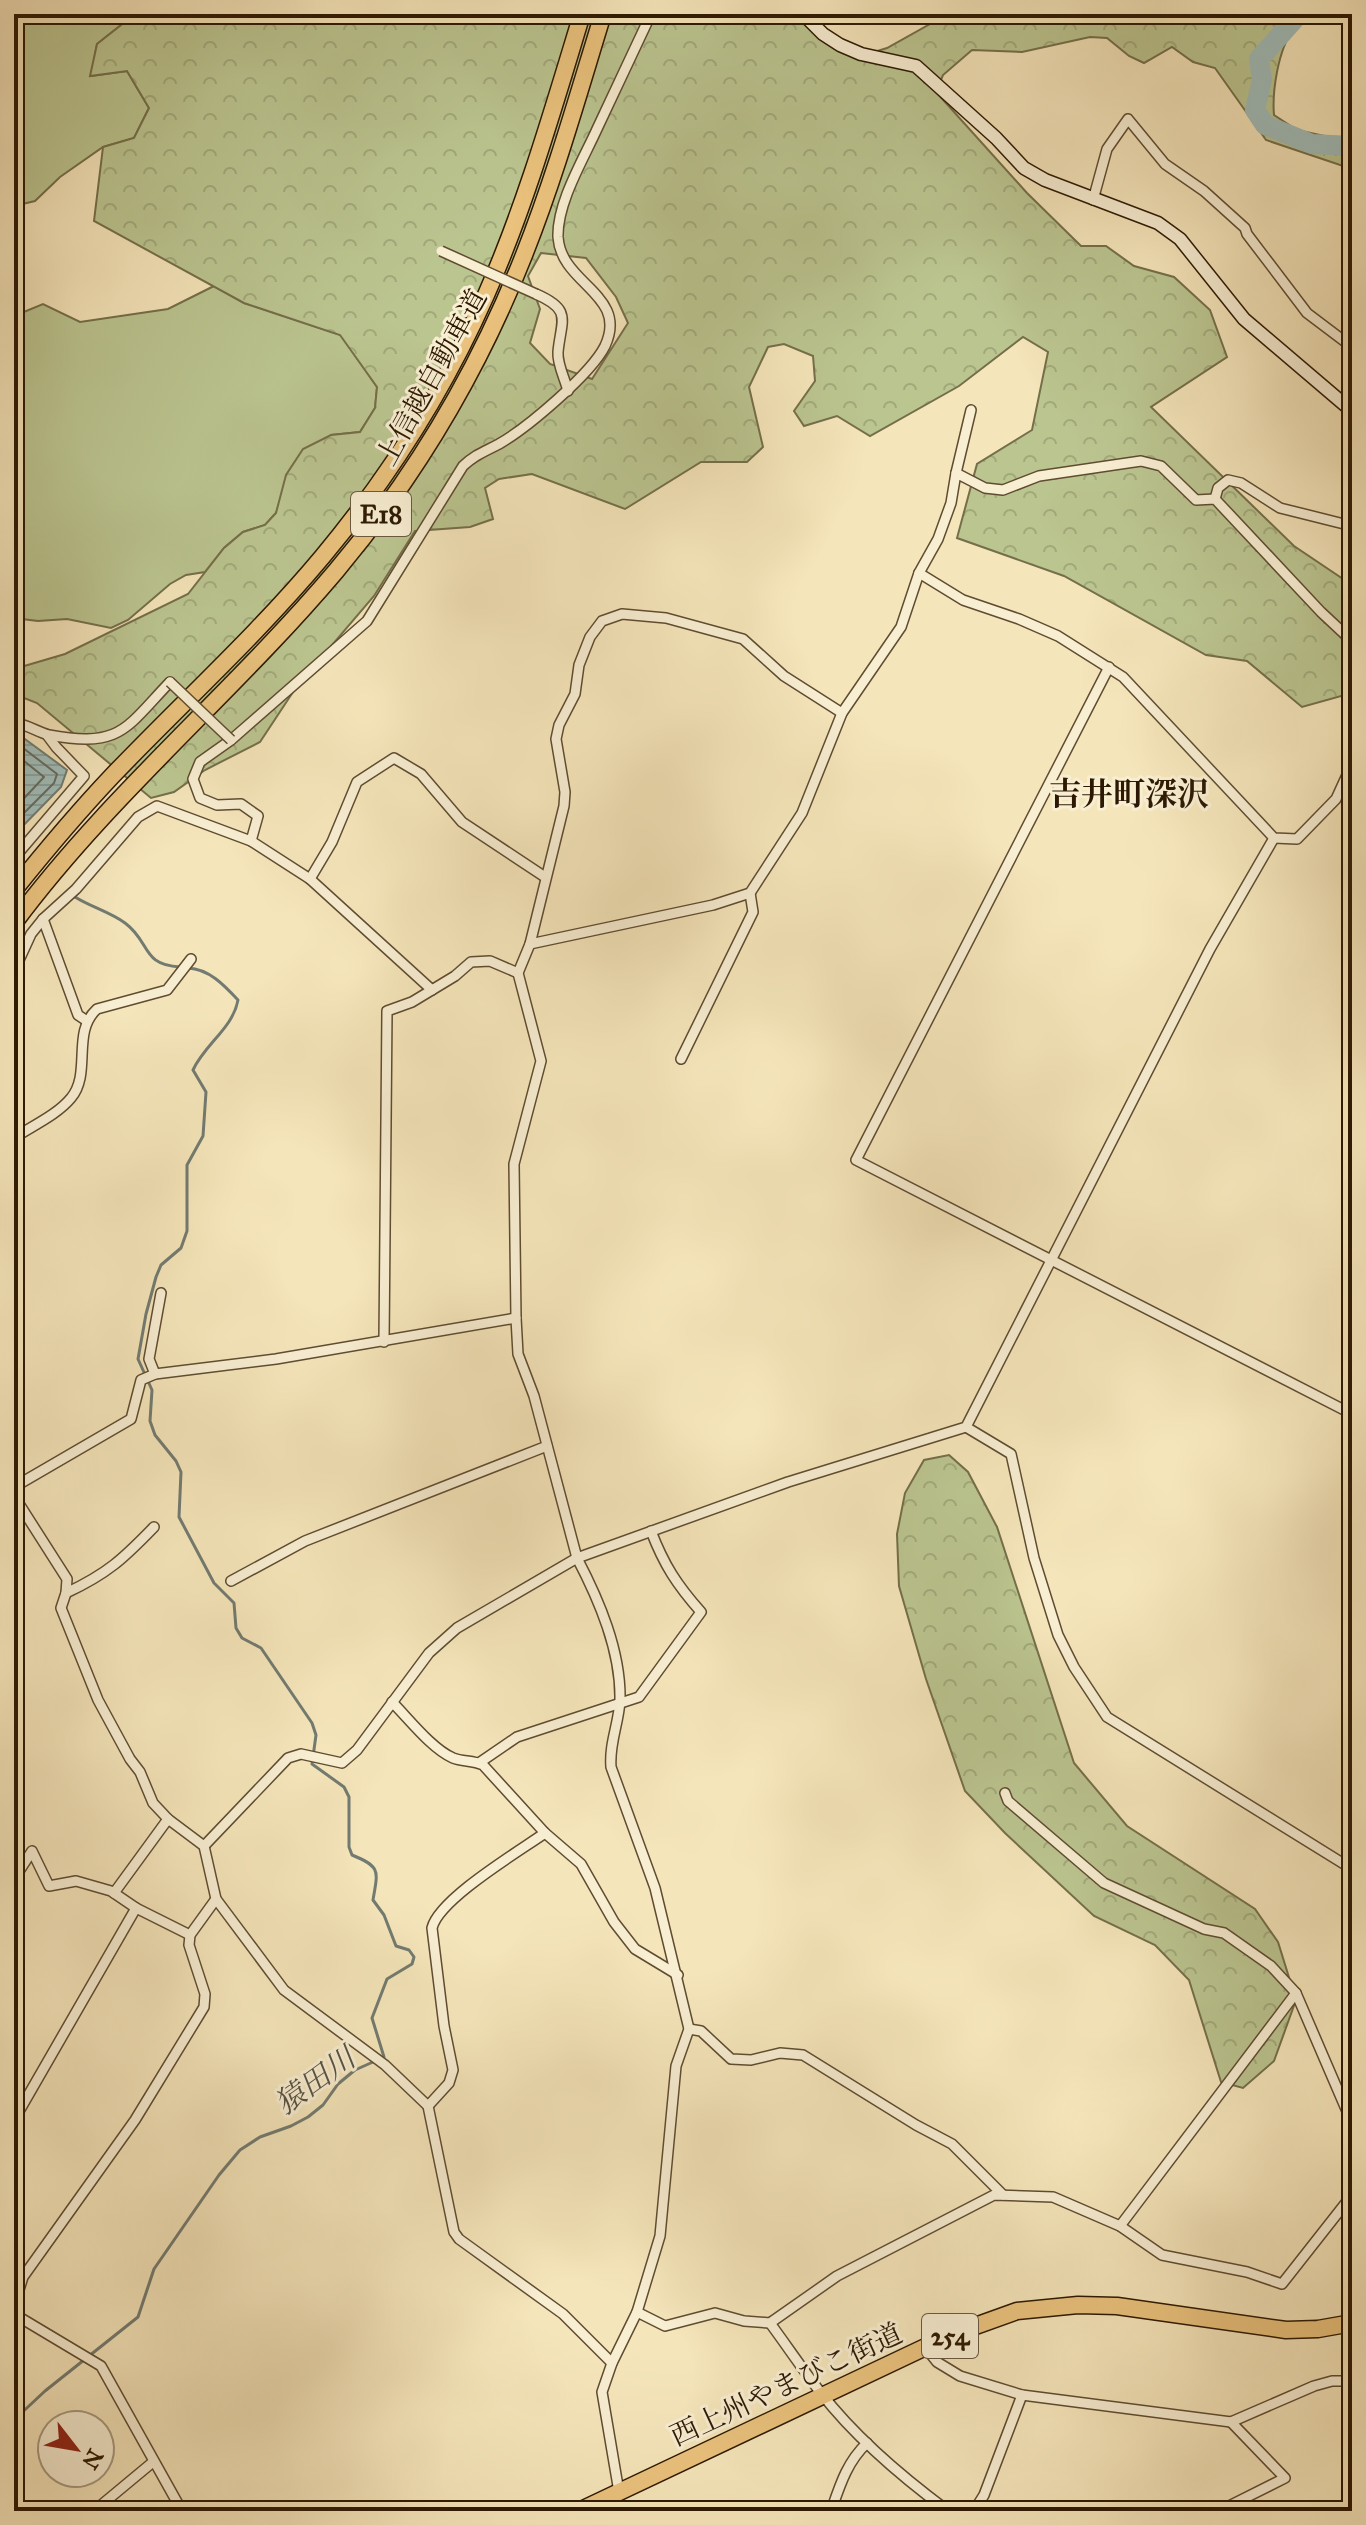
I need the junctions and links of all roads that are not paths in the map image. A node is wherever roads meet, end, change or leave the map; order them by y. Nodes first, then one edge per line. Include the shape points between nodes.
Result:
1 (582, 14) edge
2 (603, 14) edge
3 (651, 14) edge
4 (803, 14) edge
5 (1093, 200) junction
6 (441, 251) dead end
7 (1352, 347) edge
8 (568, 391) junction
9 (971, 410) dead end
10 (1352, 411) edge
11 (956, 473) junction
12 (1215, 499) junction
13 (1352, 526) edge
14 (919, 573) junction
15 (1352, 641) edge
16 (1109, 667) junction
17 (842, 713) junction
18 (14, 723) edge
19 (47, 735) junction
20 (231, 740) junction
21 (1352, 764) edge
22 (1274, 838) junction
23 (251, 841) junction
24 (14, 858) edge
25 (545, 877) junction
26 (310, 879) junction
27 (14, 890) edge
28 (750, 893) junction
29 (43, 919) junction
30 (14, 923) edge
31 (530, 944) junction
32 (191, 959) dead end
33 (14, 971) edge
34 (518, 973) junction
35 (432, 990) junction
36 (87, 1021) junction
37 (681, 1059) dead end
38 (14, 1138) edge
39 (1051, 1260) junction
40 (161, 1293) dead end
41 (516, 1318) junction
42 (384, 1342) junction
43 (155, 1374) junction
44 (1352, 1414) edge
45 (966, 1427) junction
46 (547, 1446) junction
47 (14, 1487) edge
48 (14, 1496) edge
49 (154, 1527) dead end
50 (651, 1531) junction
51 (577, 1558) junction
52 (231, 1581) dead end
53 (66, 1593) junction
54 (392, 1702) junction
55 (620, 1703) junction
56 (479, 1763) junction
57 (1005, 1793) dead end
58 (168, 1819) junction
59 (545, 1833) junction
60 (204, 1846) junction
61 (1352, 1869) edge
62 (14, 1879) edge
63 (114, 1893) junction
64 (216, 1899) junction
65 (136, 1908) junction
66 (190, 1935) junction
67 (678, 1975) junction
68 (1296, 1993) junction
69 (689, 2029) junction
70 (428, 2106) junction
71 (14, 2120) edge
72 (1352, 2123) edge
73 (1003, 2195) junction
74 (1352, 2195) edge
75 (1120, 2226) junction
76 (14, 2306) edge
77 (637, 2312) junction
78 (14, 2314) edge
79 (770, 2323) junction
80 (1352, 2323) edge
81 (925, 2347) junction
82 (612, 2363) junction
83 (1352, 2381) edge
84 (822, 2395) junction
85 (1022, 2395) junction
86 (1231, 2422) junction
87 (867, 2443) junction
88 (153, 2462) junction
89 (619, 2492) junction
90 (588, 2509) edge
91 (94, 2511) edge
92 (182, 2511) edge
93 (831, 2511) edge
94 (948, 2511) edge
95 (974, 2511) edge
96 (1219, 2511) edge

1 - 27 highway, 上信越自動車道 / E18 via 524,199 485,297 390,466 289,595 81,809
2 - 30 highway, 上信越自動車道 / E18 via 523,256 482,349 429,443 369,530 304,607 94,826
3 - 8 street via 562,215 558,237 566,262 609,309 610,327 605,346
4 - 5 street via 840,45 916,66 1024,168
5 - 7 street via 1107,149 1128,119 1165,164 1245,228 1307,313
5 - 10 street via 1158,223 1180,239 1244,319
6 - 8 street, bridge via 553,301 564,324 558,355
8 - 20 street via 463,466 367,621
9 - 11 street
11 - 12 street via 985,488 1003,490 1039,476 1141,461 1161,466 1196,500
11 - 14 street via 938,539
12 - 13 street via 1228,480 1280,508
12 - 15 street
14 - 16 street via 963,600 1058,636
14 - 17 street via 901,627
16 - 22 street
16 - 39 street via 856,1160
17 - 25 street via 784,676 743,639 666,618 622,614 602,621 590,637 575,694 559,725 564,806
17 - 28 street via 802,813
18 - 19 street
19 - 20 street, bridge via 101,739 121,734 170,682
19 - 24 street via 84,776
20 - 23 street via 200,762 193,779 200,798 217,805 241,804 258,816
21 - 22 street via 1336,799 1297,839
22 - 39 street via 1210,949
23 - 26 street
23 - 29 street via 157,806 138,817
25 - 26 street via 462,822 421,774 394,758 357,782
25 - 31 street
26 - 35 street
28 - 31 street
28 - 37 street via 753,912
29 - 33 street
29 - 36 street via 78,1015
31 - 34 street
32 - 36 street via 167,990 97,1009
34 - 35 street via 490,961 471,962
34 - 41 street via 541,1061 514,1164
35 - 42 street via 387,1011
36 - 38 street via 79,1083 72,1097
39 - 44 street
39 - 45 street
40 - 43 street via 149,1359
41 - 42 street
41 - 46 street via 518,1354
42 - 43 street
43 - 47 street via 141,1380 131,1419
45 - 50 street
45 - 61 street via 1011,1454 1058,1635 1107,1717
46 - 51 street
46 - 52 street via 305,1541
48 - 53 street via 67,1579
49 - 53 street via 118,1563
50 - 51 street
50 - 55 street via 663,1563 701,1612 639,1697
51 - 54 street via 457,1628 429,1653
51 - 55 street via 616,1657
53 - 58 street via 61,1608 98,1700 153,1803
54 - 56 street via 440,1750
54 - 60 street via 342,1763 301,1754 288,1758
55 - 56 street via 517,1737
55 - 67 street via 609,1750 611,1767 655,1888
56 - 59 street
57 - 68 street via 1104,1883 1224,1933 1271,1966
58 - 60 street
58 - 63 street
59 - 67 street via 581,1864 635,1949
59 - 70 street via 454,1897 435,1918 432,1928 453,2070 449,2083
60 - 64 street
62 - 63 street via 32,1851 49,1886 76,1881
63 - 65 street
64 - 66 street
64 - 70 street via 284,1990 385,2065
65 - 66 street
65 - 71 street
66 - 76 street via 204,2007 135,2120 23,2277
67 - 69 street
68 - 72 street
68 - 75 street
69 - 73 street via 701,2031 731,2059 803,2055 952,2144
69 - 77 street via 676,2066 660,2236
70 - 82 street via 459,2239 563,2314
73 - 75 street via 1053,2197
73 - 79 street via 837,2276
74 - 75 street via 1282,2284 1162,2255
77 - 79 street via 665,2326 715,2313
77 - 82 street
78 - 88 street via 101,2366
79 - 84 street
80 - 81 highway, 西上州やまびこ街道 / 254 via 1286,2330 1078,2305 1017,2311
81 - 84 highway, 西上州やまびこ街道 / 254
81 - 85 street via 960,2376
82 - 89 street via 602,2392
83 - 86 street via 1314,2386
84 - 87 street
84 - 89 highway, 西上州やまびこ街道 / 254
85 - 86 street
85 - 95 street
86 - 96 street via 1285,2478
87 - 93 street via 843,2476
87 - 94 street
88 - 91 street
88 - 92 street
89 - 90 highway, 西上州やまびこ街道 / 254

